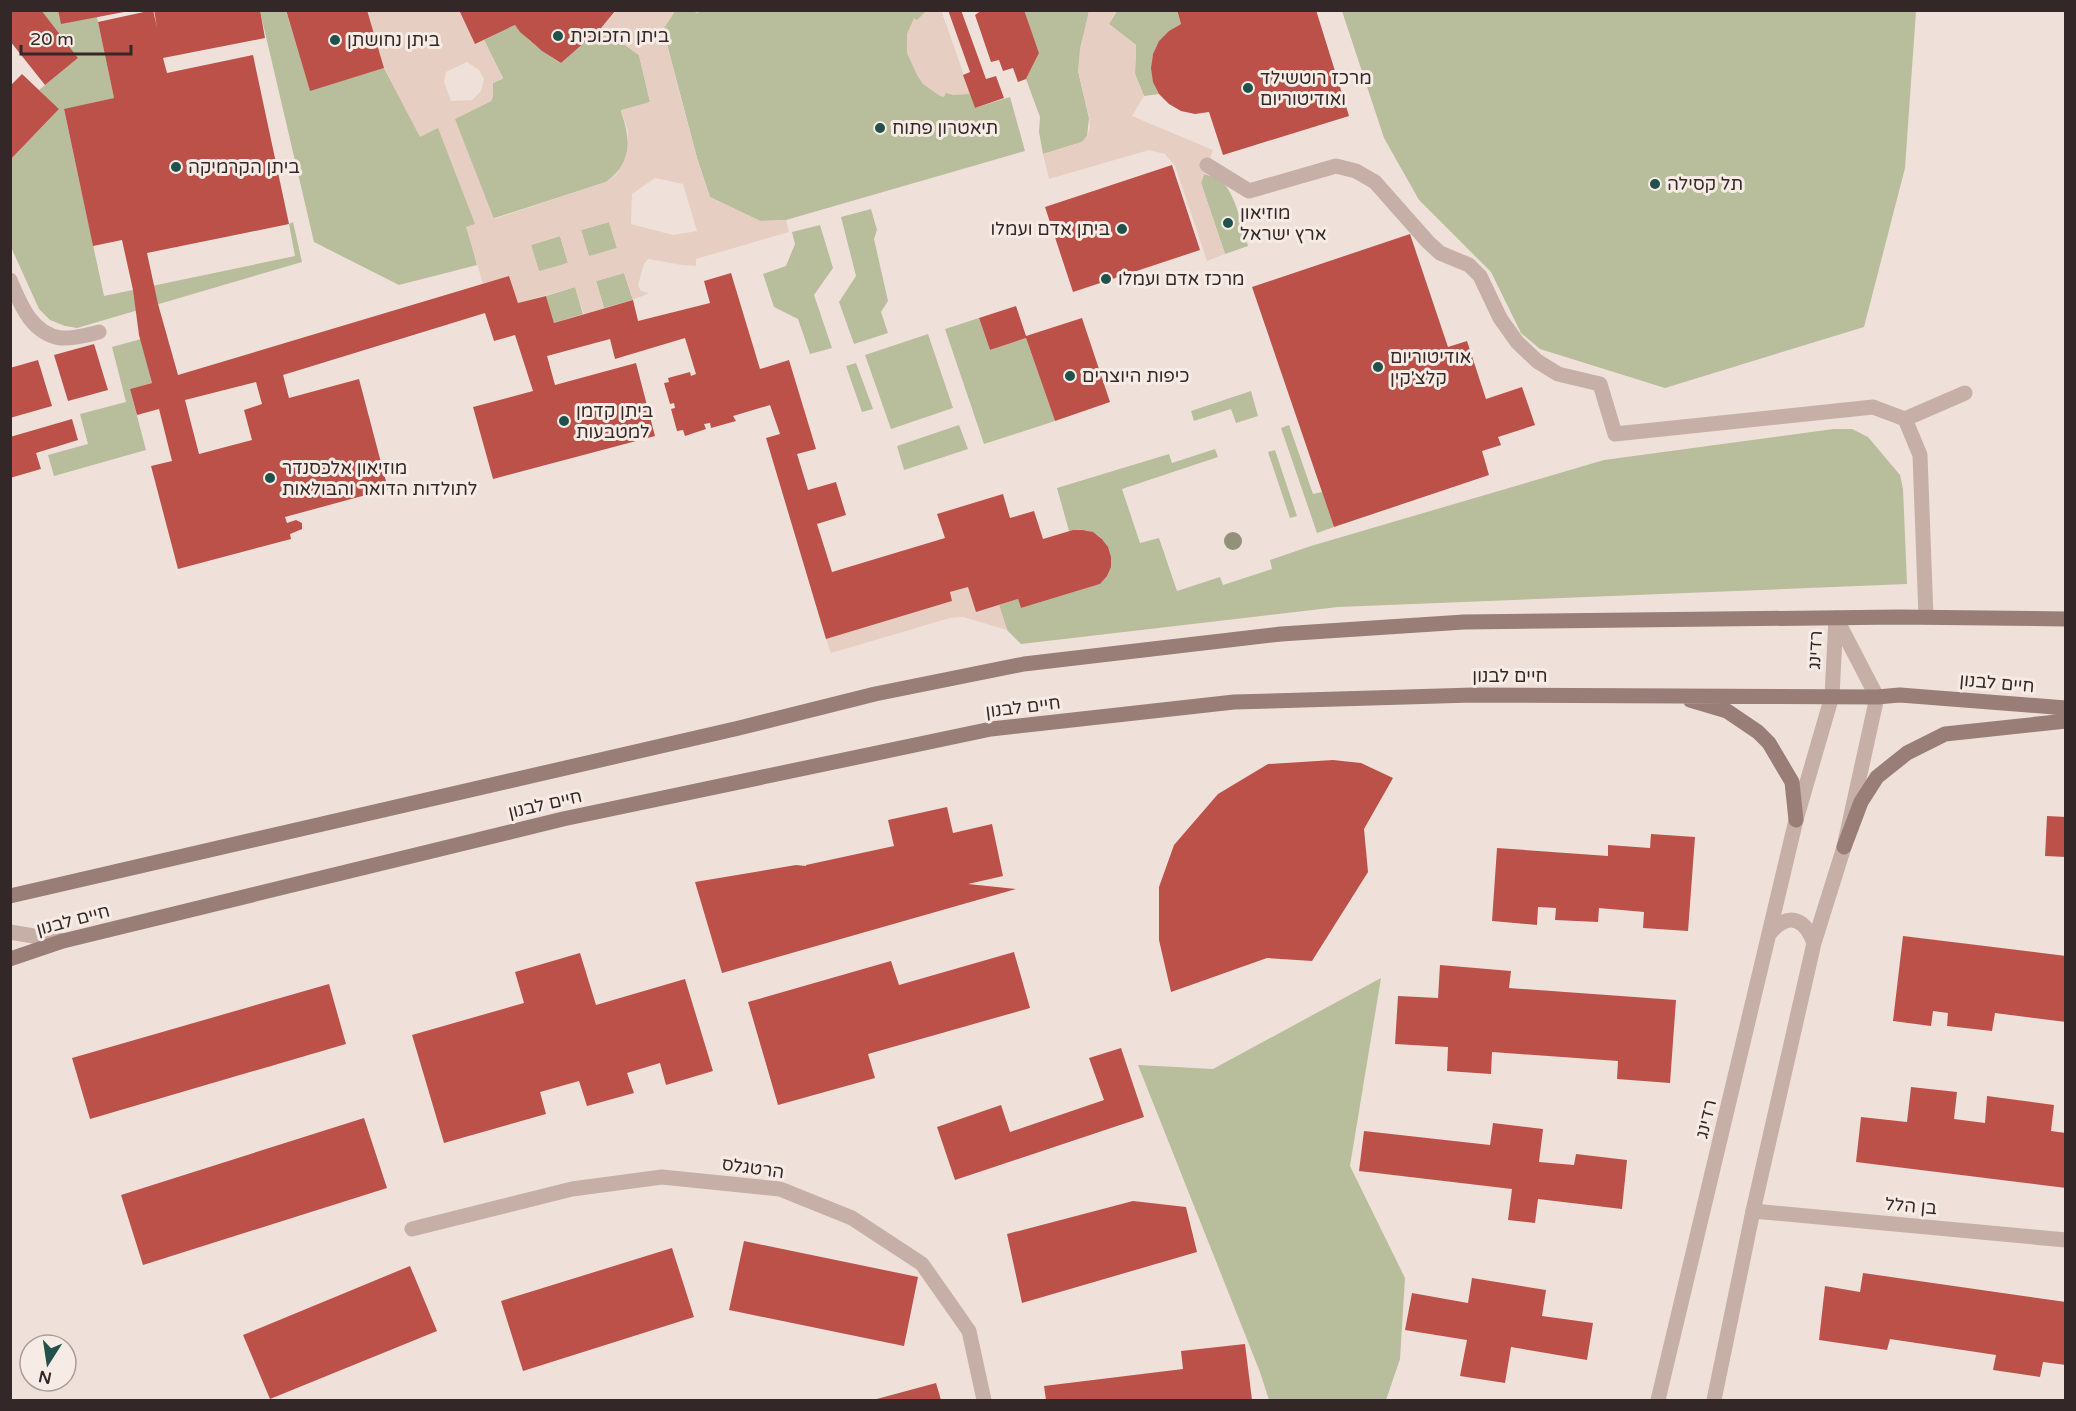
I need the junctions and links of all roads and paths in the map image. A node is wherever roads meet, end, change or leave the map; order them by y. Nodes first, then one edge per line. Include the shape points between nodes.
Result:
1 (1207, 165) dead end
2 (10, 280) edge
3 (99, 332) dead end
4 (1965, 393) dead end
5 (1905, 419) junction
6 (1926, 617) junction
7 (1836, 618) junction
8 (2066, 619) edge
9 (1673, 695) junction
10 (1832, 696) junction
11 (1877, 697) junction
12 (2066, 708) edge
13 (2066, 721) edge
14 (1796, 820) junction
15 (1844, 847) junction
16 (10, 896) edge
17 (10, 932) edge
18 (1770, 933) junction
19 (63, 941) junction
20 (1814, 944) junction
21 (10, 959) edge
22 (1753, 1211) junction
23 (412, 1229) dead end
24 (2066, 1240) edge
25 (984, 1401) edge
26 (1658, 1401) edge
27 (1714, 1401) edge

1 - 5 street via 1250,191 1336,166 1375,182 1440,253 1469,265 1480,276 1500,318 1537,362 1558,374 1600,384 1615,434 1873,407
2 - 3 street via 24,313 43,331 59,338
4 - 5 street
5 - 6 street via 1920,455
6 - 7 main road, חיים לבנון
6 - 8 main road, חיים לבנון
7 - 10 street, רדינג
7 - 11 street, רדינג
7 - 16 main road, חיים לבנון via 1464,622 1281,634 1024,664 875,694
9 - 10 main road, חיים לבנון
9 - 14 main road via 1727,711 1769,743 1792,782
9 - 19 main road, חיים לבנון via 1473,695 1234,702 991,729 563,819
10 - 11 main road, חיים לבנון
10 - 14 street, רדינג
11 - 12 main road, חיים לבנון via 1900,695
11 - 15 street
13 - 15 main road via 1945,734 1907,753 1877,777 1861,802
14 - 18 street, רדינג
15 - 20 street
17 - 19 street
18 - 20 street via 1781,921 1799,921 1807,927
18 - 26 street, רדינג
19 - 21 main road, חיים לבנון
20 - 22 street
22 - 24 street, בן הלל
22 - 27 street
23 - 25 street, הרטגלס via 572,1189 663,1178 780,1189 852,1218 922,1264 969,1331

